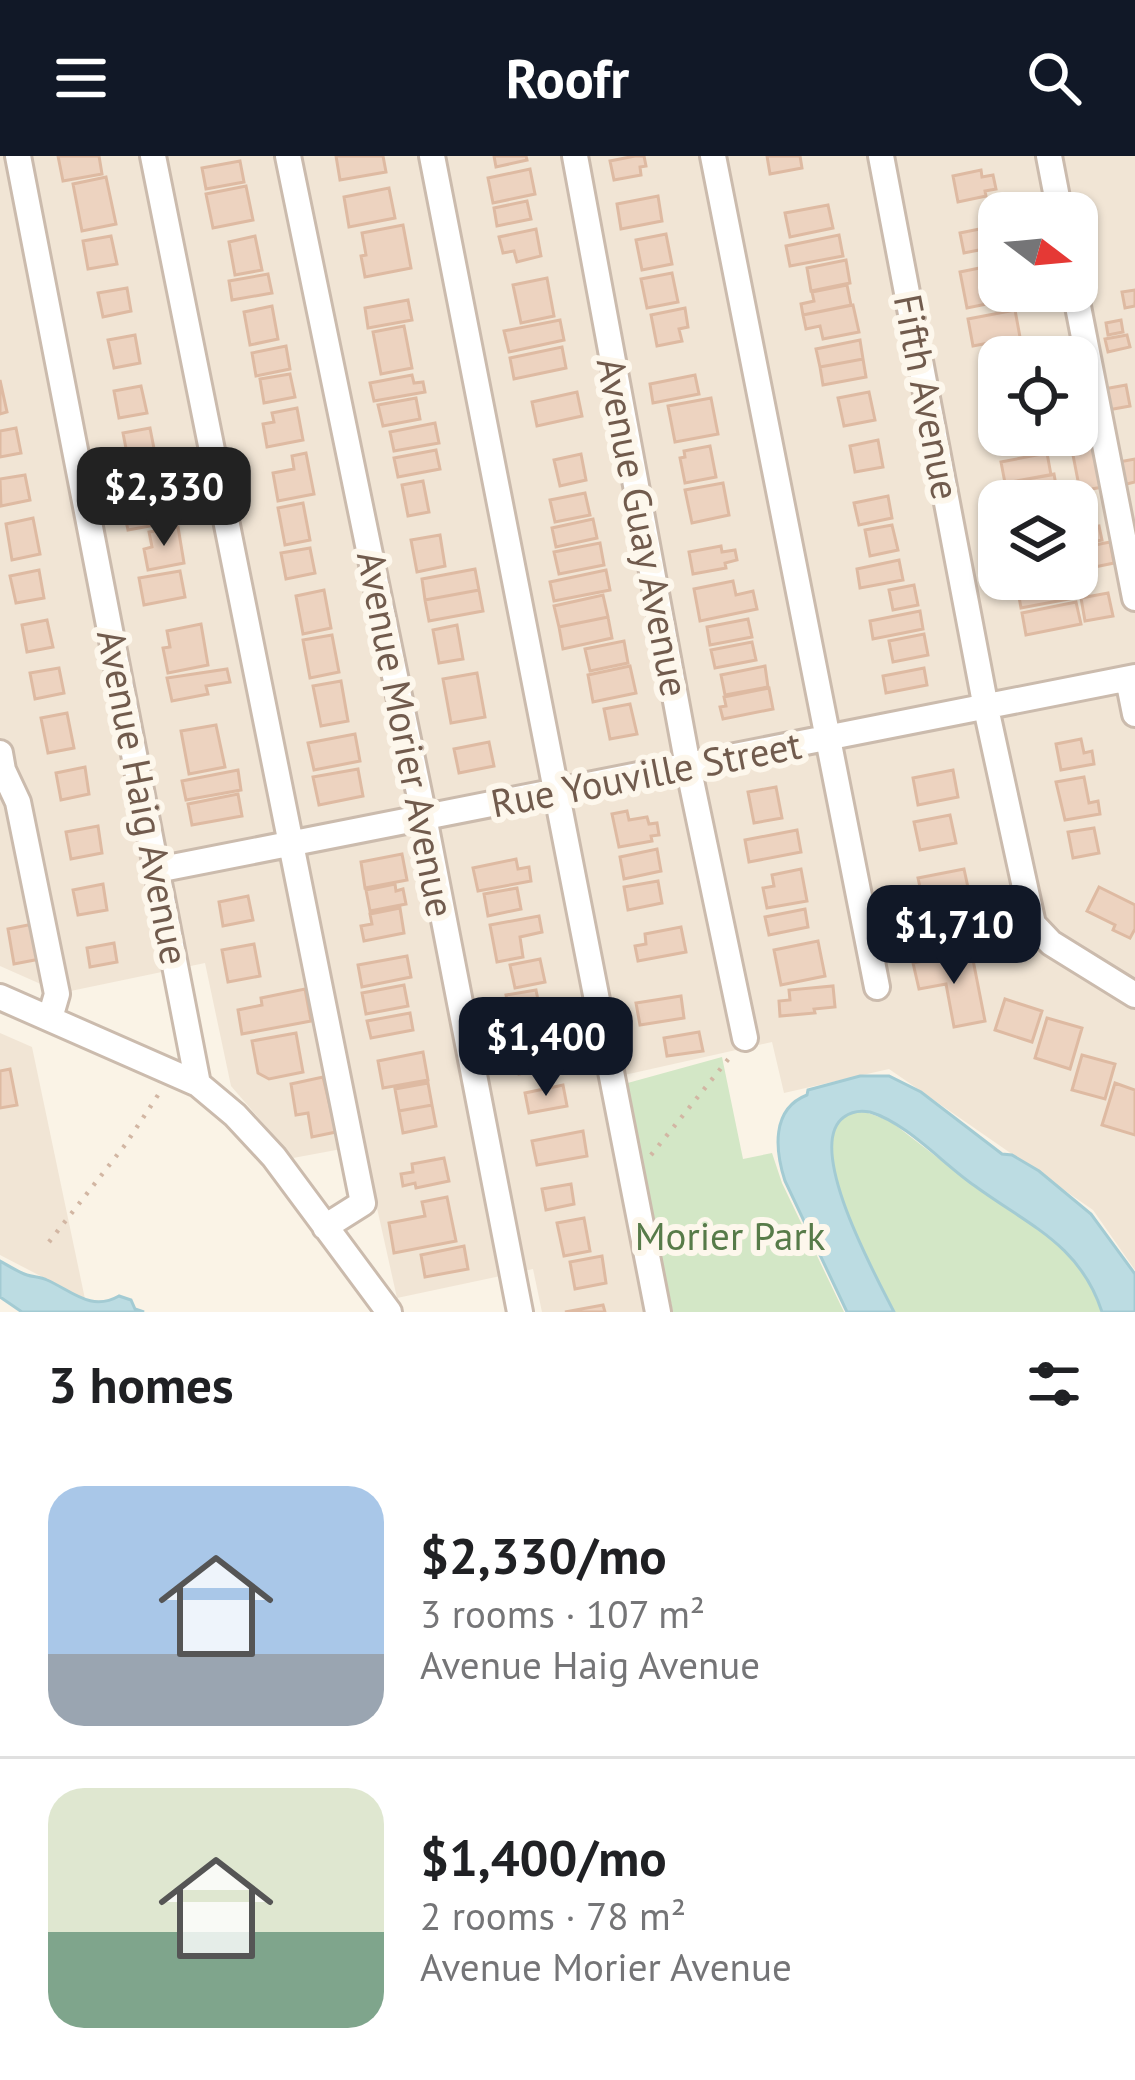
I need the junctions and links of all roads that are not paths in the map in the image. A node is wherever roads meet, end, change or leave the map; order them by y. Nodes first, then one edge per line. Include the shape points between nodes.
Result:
1 (18, 156) edge
2 (153, 156) edge
3 (288, 156) edge
4 (432, 156) edge
5 (574, 156) edge
6 (713, 156) edge
7 (880, 156) edge
8 (1048, 156) edge
9 (1056, 192) edge
10 (1079, 312) edge
11 (1135, 598) edge
12 (1131, 678) edge
13 (986, 708) junction
14 (1135, 714) edge
15 (827, 739) junction
16 (0, 753) edge
17 (688, 766) junction
18 (557, 792) junction
19 (9, 803) edge
20 (424, 818) junction
21 (292, 843) junction
22 (157, 869) junction
23 (877, 987) dead end
24 (1135, 995) edge
25 (0, 997) edge
26 (50, 1018) junction
27 (745, 1038) road end
28 (198, 1084) junction
29 (326, 1226) junction
30 (388, 1312) edge
31 (520, 1312) edge
32 (658, 1312) edge

1 - 22 street, Avenue Haig Avenue
2 - 21 street
3 - 20 street, Avenue Morier Avenue
4 - 18 street
5 - 17 street, Avenue Guay Avenue
6 - 15 street
7 - 13 street, Fifth Avenue
8 - 9 street
10 - 11 street
12 - 13 street, Rue Youville Street
12 - 14 street
13 - 15 street, Rue Youville Street
13 - 24 street, Fifth Avenue via 1033,924 1051,944
15 - 17 street, Rue Youville Street
15 - 23 street
16 - 19 street
17 - 18 street, Rue Youville Street
17 - 27 street, Avenue Guay Avenue
18 - 20 street, Rue Youville Street
18 - 32 street
19 - 26 street via 57,994
20 - 21 street, Rue Youville Street
20 - 31 street, Avenue Morier Avenue
21 - 22 street, Rue Youville Street
21 - 29 street via 363,1203
22 - 28 street, Avenue Haig Avenue
25 - 26 street
26 - 28 street
28 - 29 street via 274,1157
29 - 30 street

